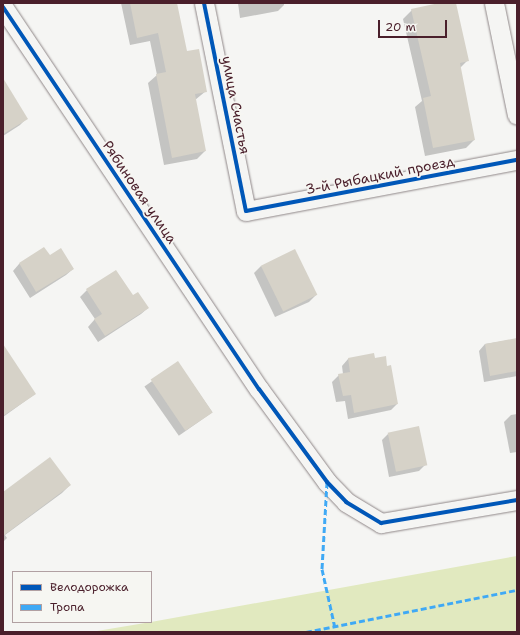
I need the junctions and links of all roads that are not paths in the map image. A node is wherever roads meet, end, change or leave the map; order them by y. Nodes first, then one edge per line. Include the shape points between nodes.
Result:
1 (204, 3) edge
2 (494, 3) edge
3 (3, 6) edge
4 (517, 115) edge
5 (517, 160) edge
6 (246, 211) joint
7 (517, 500) edge

1 - 6 street, улица Счастья
2 - 4 street
3 - 7 street, Рябиновая улица via 259,389 327,482 346,502 381,523
5 - 6 street, 3-й Рыбацкий проезд

